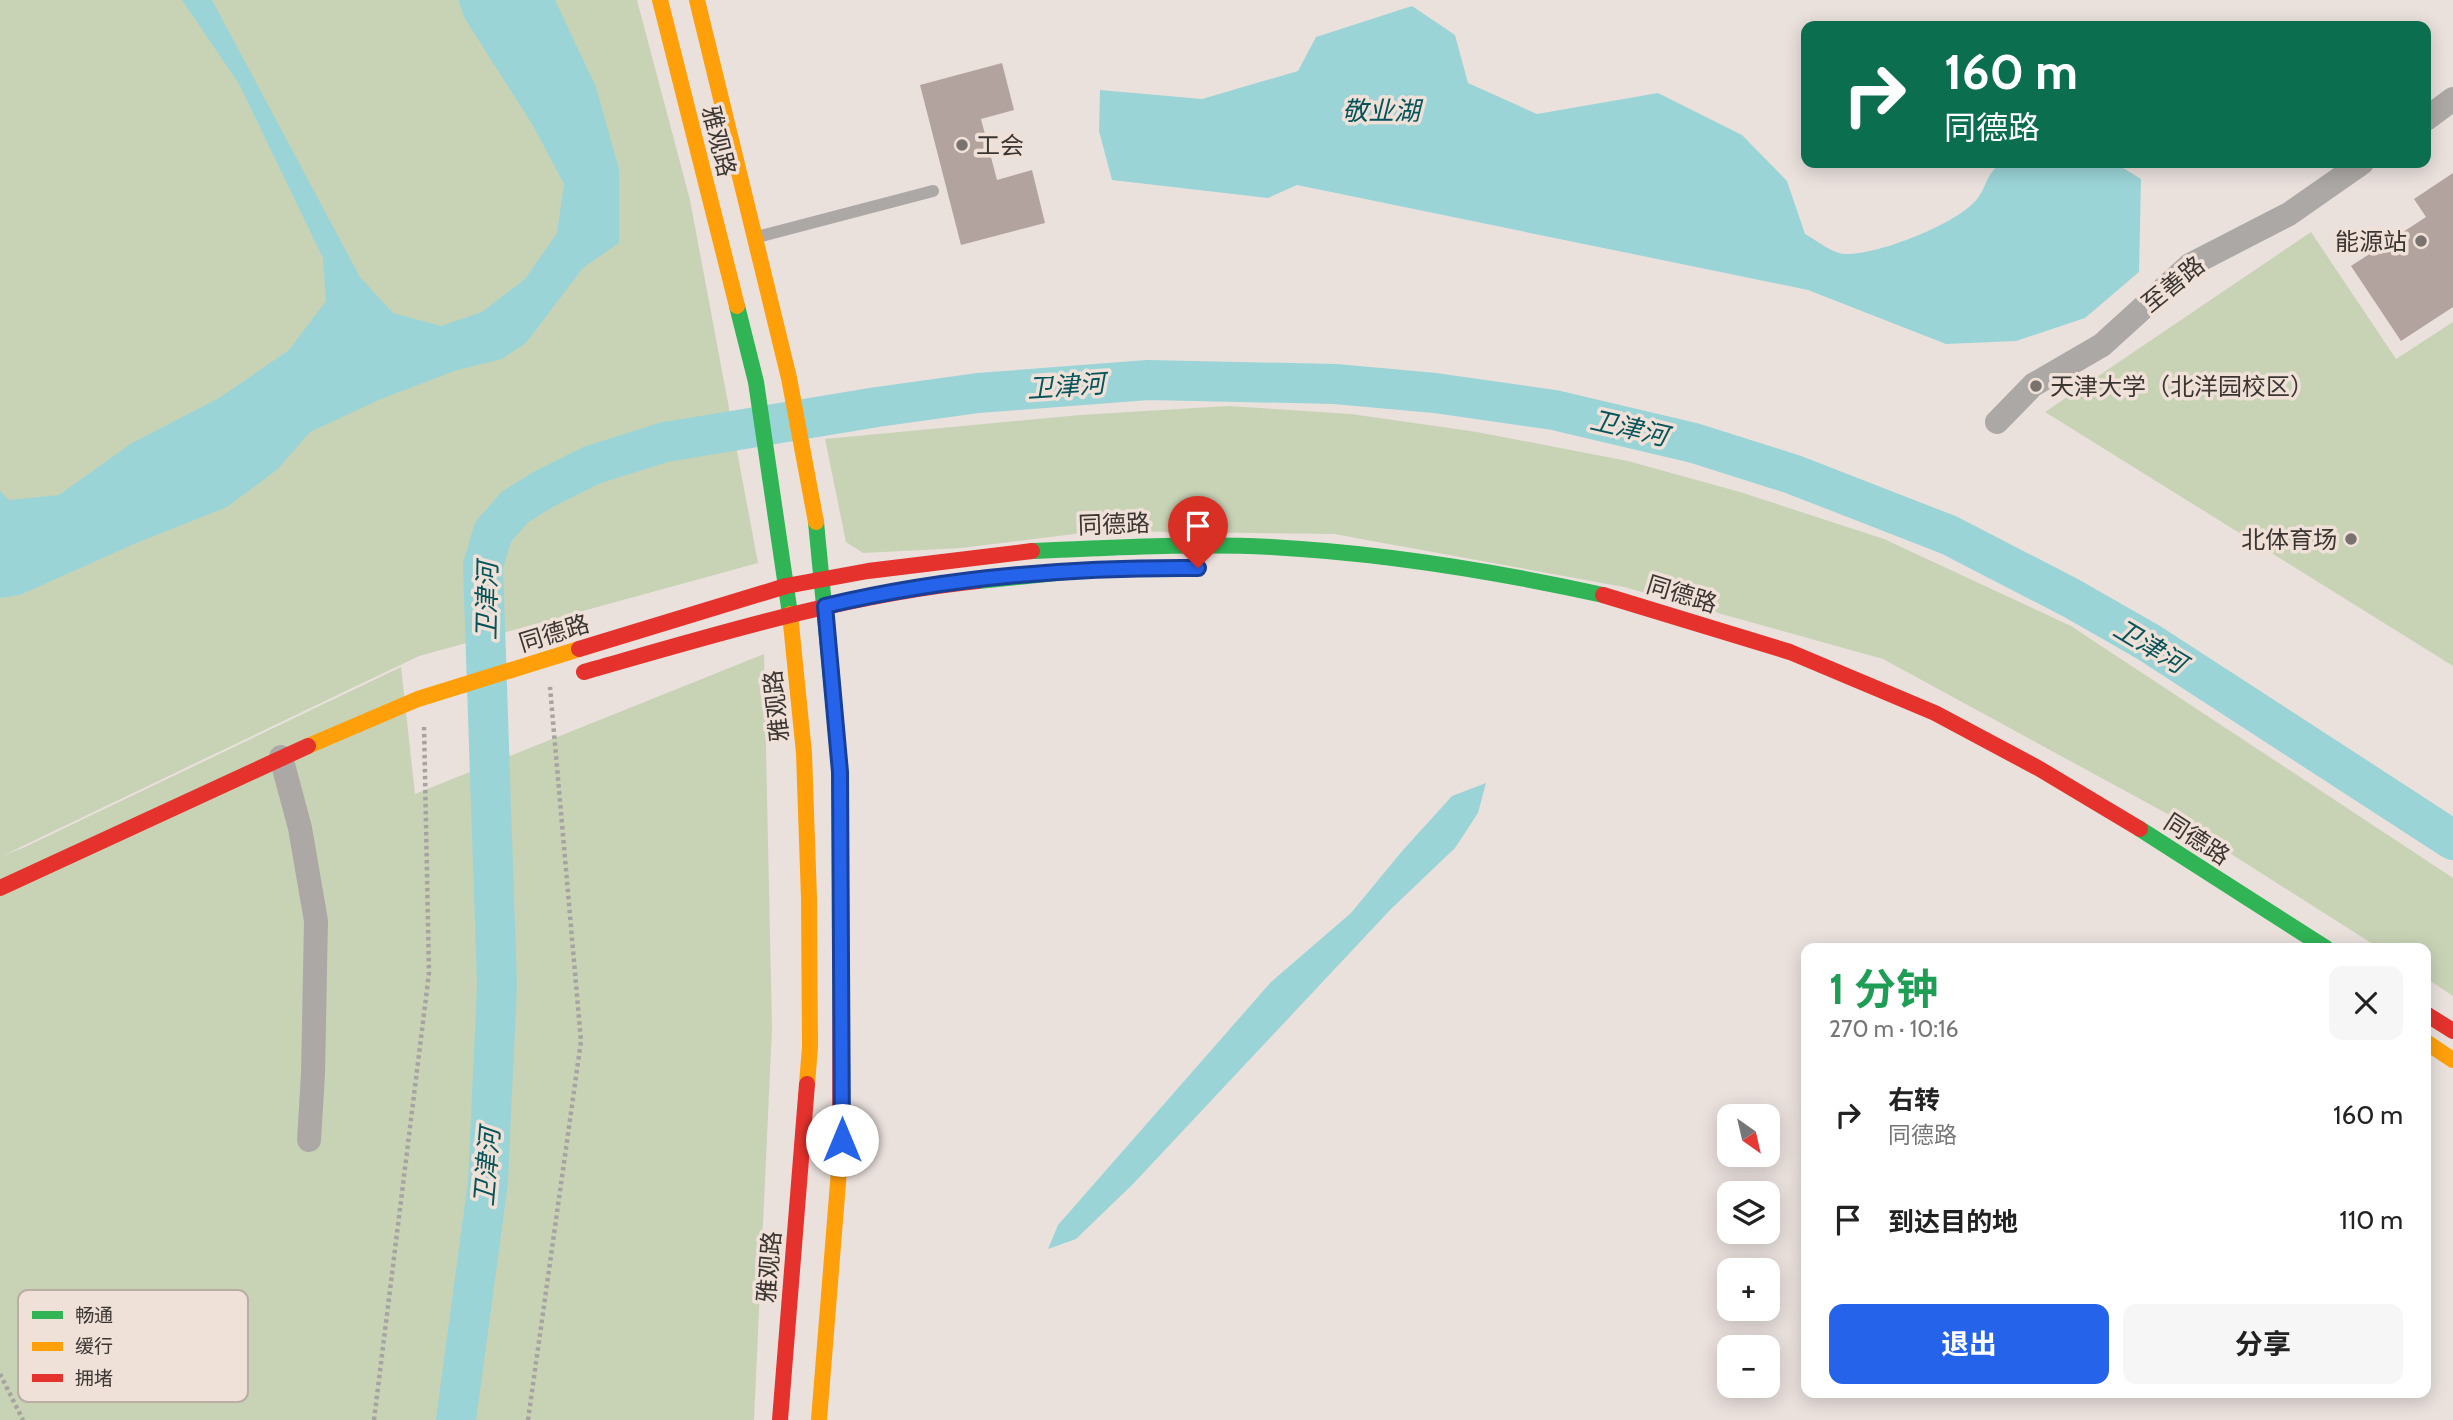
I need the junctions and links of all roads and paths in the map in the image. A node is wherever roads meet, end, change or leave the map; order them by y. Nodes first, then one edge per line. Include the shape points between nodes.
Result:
1 (660, 0) edge
2 (697, 0) edge
3 (2453, 99) edge
4 (2431, 114) edge
5 (2355, 168) edge
6 (933, 191) dead end
7 (755, 238) junction
8 (1997, 422) dead end
9 (1091, 570) dead end
10 (821, 580) junction
11 (786, 586) junction
12 (825, 606) junction
13 (790, 614) junction
14 (550, 682) joint
15 (424, 722) dead end
16 (286, 770) junction
17 (0, 888) edge
18 (2318, 943) edge
19 (2431, 1016) edge
20 (2453, 1031) edge
21 (2431, 1045) edge
22 (2453, 1060) edge
23 (309, 1140) dead end
24 (0, 1374) edge
25 (23, 1420) edge
26 (374, 1420) edge
27 (528, 1420) edge
28 (780, 1420) edge
29 (819, 1420) edge

1 - 11 main road, 雅观路 via 756,382
2 - 7 main road, 雅观路
3 - 4 street
5 - 8 street, 至善路 via 2289,214 2190,265 2102,345 2033,385
6 - 7 lane
7 - 10 main road, 雅观路 via 789,378 817,528
9 - 12 main road, 同德路 via 947,585
10 - 11 main road, 同德路
10 - 12 main road, 雅观路
10 - 18 main road, 同德路 via 1020,551 1258,546 1448,566 1619,598 1790,652 1934,713 2110,810
11 - 13 main road, 雅观路
11 - 16 main road, 同德路 via 418,699
12 - 13 main road, 同德路
12 - 29 main road, 雅观路 via 840,772 842,1127
13 - 14 main road, 同德路
13 - 28 main road, 雅观路 via 804,753 810,1047
14 - 27 path via 581,1041
15 - 26 path via 429,973
16 - 17 main road, 同德路
16 - 23 street via 316,921
19 - 20 main road
21 - 22 main road
24 - 25 path

